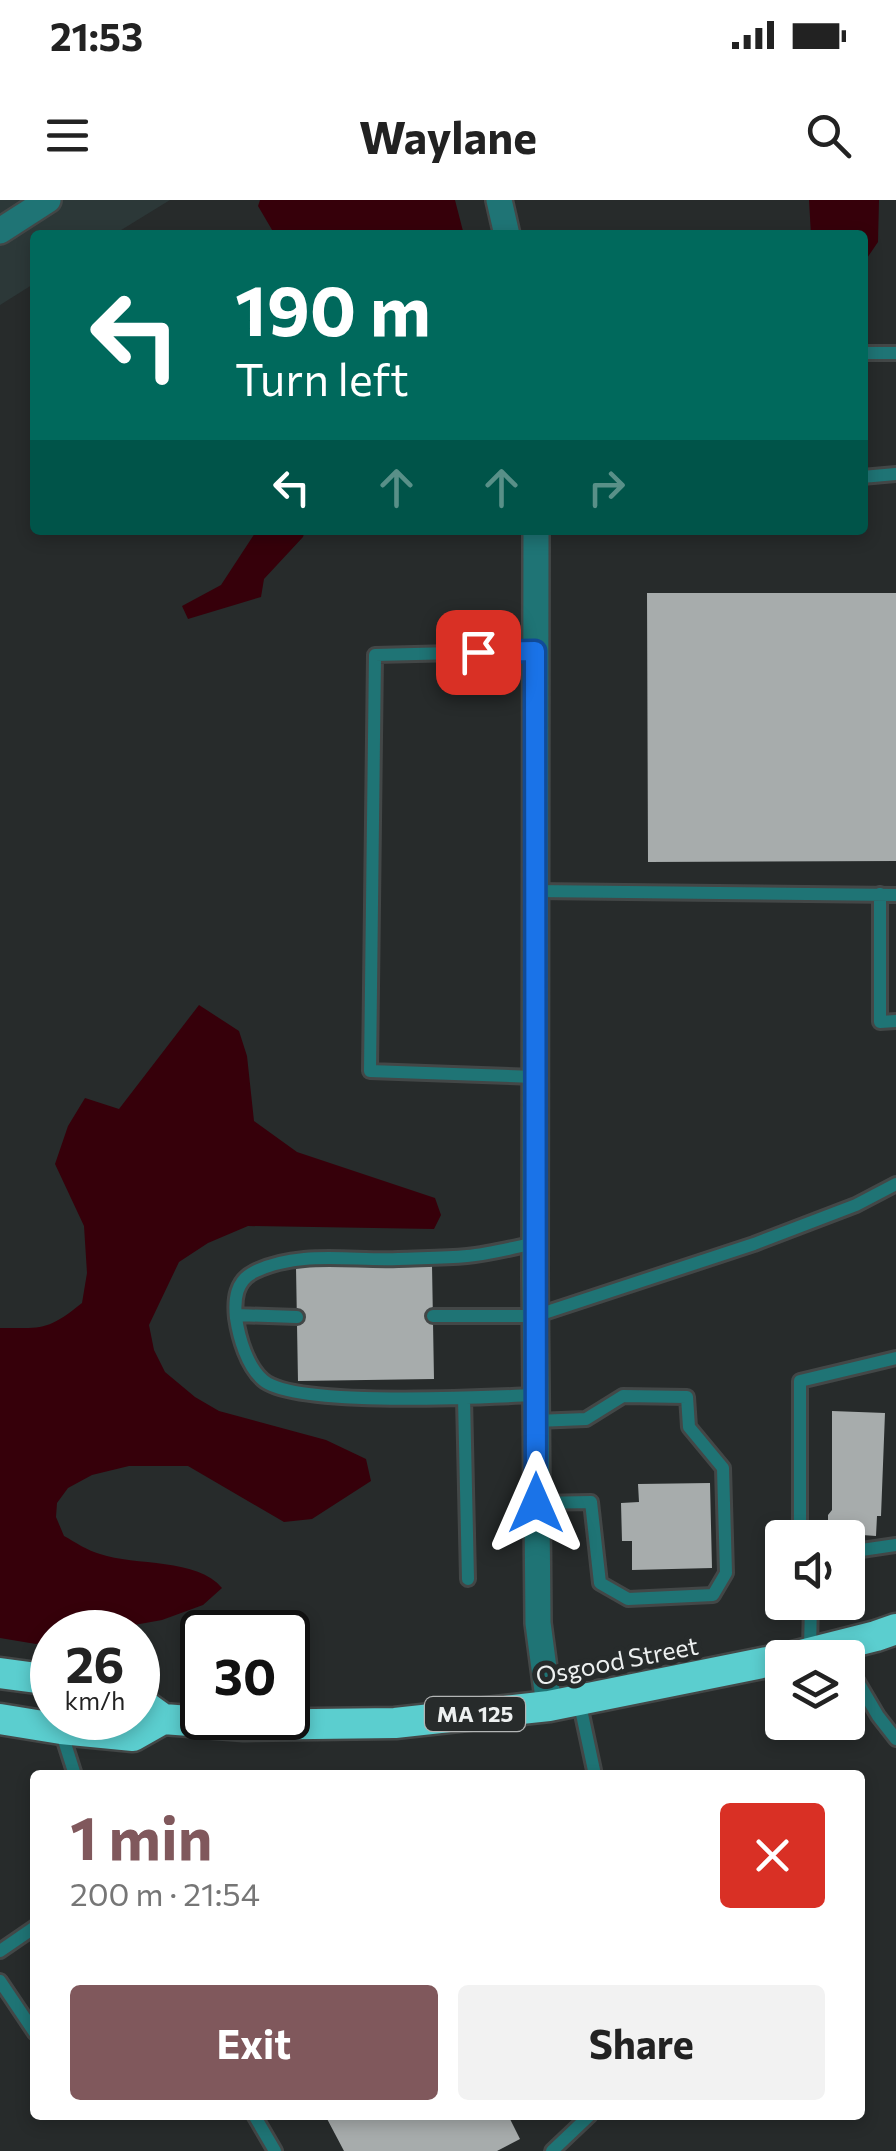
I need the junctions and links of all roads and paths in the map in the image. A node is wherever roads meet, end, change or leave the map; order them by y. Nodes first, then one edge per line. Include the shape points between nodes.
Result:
1 (48, 200) edge
2 (498, 200) edge
3 (506, 230) edge
4 (0, 231) edge
5 (868, 353) edge
6 (896, 354) edge
7 (896, 474) edge
8 (868, 476) edge
9 (536, 535) edge
10 (535, 651) junction
11 (535, 891) junction
12 (880, 894) junction
13 (896, 894) edge
14 (896, 1021) edge
15 (535, 1077) junction
16 (896, 1184) edge
17 (534, 1243) junction
18 (236, 1315) junction
19 (433, 1316) dead end
20 (535, 1316) junction
21 (297, 1317) dead end
22 (896, 1358) edge
23 (464, 1398) junction
24 (536, 1408) junction
25 (536, 1503) junction
26 (800, 1520) edge
27 (896, 1545) edge
28 (865, 1550) edge
29 (468, 1579) dead end
30 (896, 1629) edge
31 (864, 1640) edge
32 (765, 1666) edge
33 (0, 1673) edge
34 (30, 1677) edge
35 (579, 1700) junction
36 (865, 1703) edge
37 (549, 1706) junction
38 (160, 1717) edge
39 (0, 1719) edge
40 (163, 1719) junction
41 (160, 1721) edge
42 (30, 1724) edge
43 (64, 1740) edge
44 (896, 1740) edge
45 (73, 1770) edge
46 (595, 1770) edge
47 (30, 1930) edge
48 (0, 1951) edge
49 (0, 1981) edge
50 (30, 2026) edge
51 (257, 2120) edge
52 (585, 2120) edge
53 (274, 2151) edge
54 (552, 2151) edge

1 - 4 street
2 - 3 street
5 - 6 lane
7 - 8 lane
9 - 10 street
10 - 11 street
10 - 15 lane via 374,655 370,1052 370,1071
11 - 12 lane
11 - 15 street
12 - 13 lane
12 - 14 lane via 880,1022
15 - 17 street
16 - 20 lane via 754,1244
17 - 18 lane via 470,1256 302,1259 266,1267 249,1274 236,1292
17 - 20 street
18 - 21 lane
18 - 23 lane via 243,1350 264,1380 290,1392
19 - 20 lane
20 - 24 street
22 - 26 lane via 800,1381
23 - 24 lane
23 - 29 lane
24 - 25 street
24 - 25 lane via 586,1419 623,1396 687,1397 689,1427 723,1468 726,1574 713,1594 628,1599 600,1583 591,1502
25 - 37 street via 538,1623
27 - 28 lane
30 - 31 highway, Osgood Street / MA 125
32 - 35 highway, Osgood Street / MA 125
33 - 34 highway
35 - 37 highway, Osgood Street / MA 125
35 - 46 lane
36 - 44 lane
37 - 40 highway, Osgood Street / MA 125 via 376,1723
38 - 40 highway
39 - 42 highway, Osgood Street / MA 125
40 - 41 highway, Osgood Street / MA 125
43 - 45 lane
47 - 48 lane
49 - 50 lane
51 - 53 lane
52 - 54 lane

